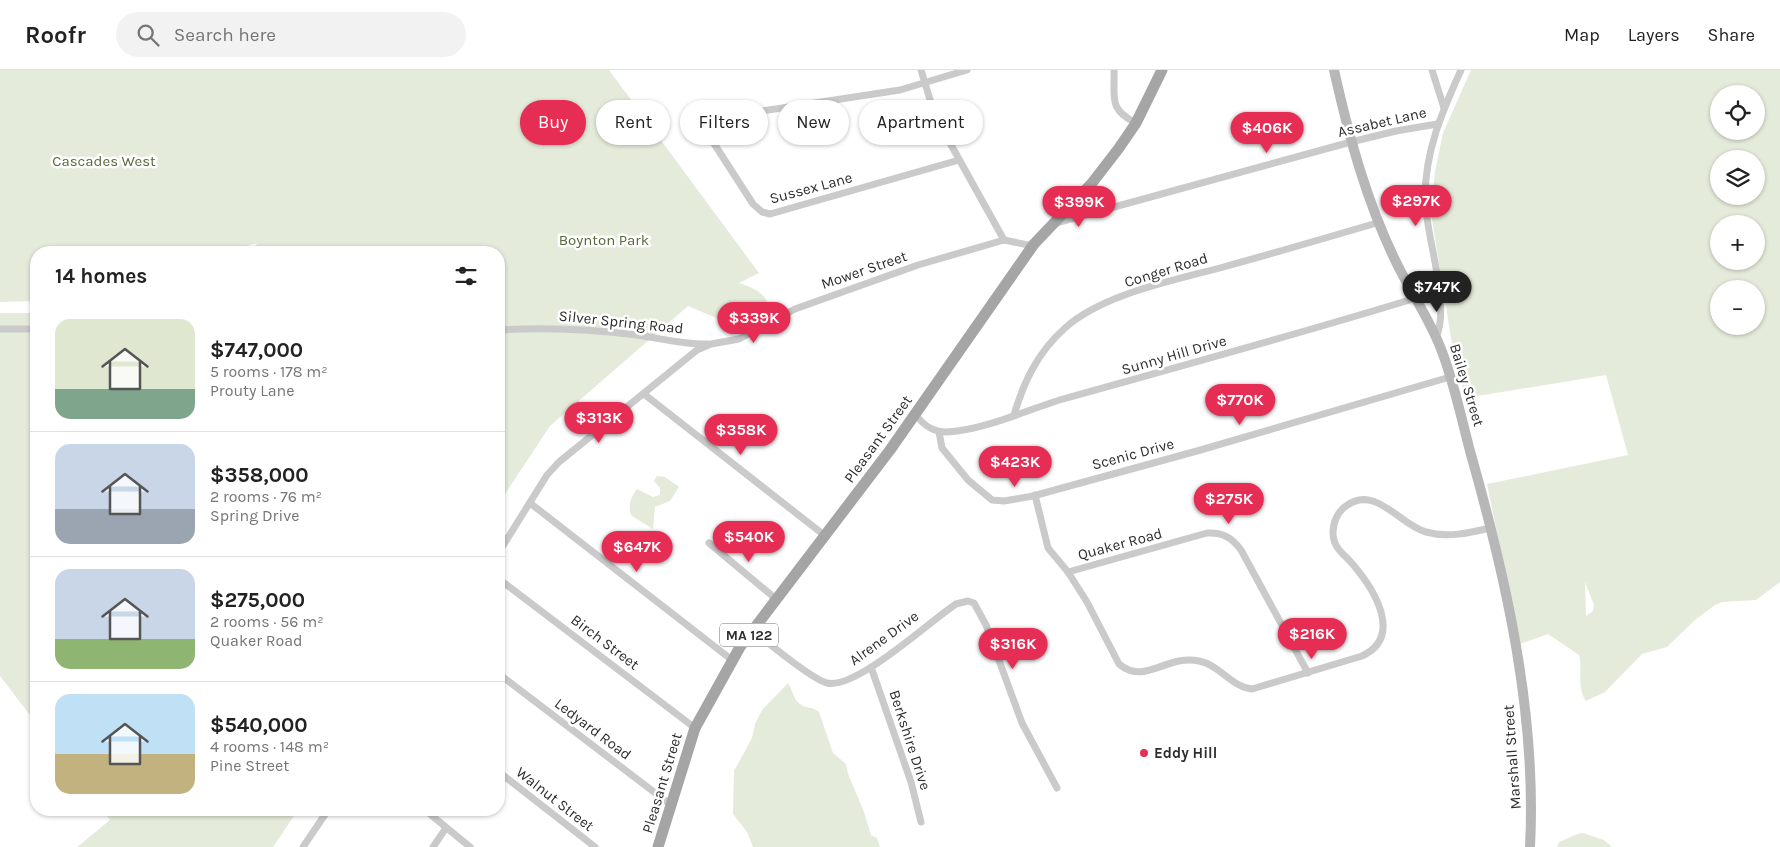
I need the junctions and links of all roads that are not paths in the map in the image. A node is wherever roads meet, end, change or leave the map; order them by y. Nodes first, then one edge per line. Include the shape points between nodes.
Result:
1 (921, 70) edge
2 (967, 70) edge
3 (1114, 70) edge
4 (1162, 70) edge
5 (1334, 70) edge
6 (1432, 70) edge
7 (1461, 70) edge
8 (924, 84) junction
9 (1444, 108) junction
10 (1136, 123) junction
11 (1437, 124) junction
12 (1351, 142) junction
13 (959, 160) junction
14 (1076, 200) junction
15 (1102, 212) junction
16 (1093, 214) junction
17 (1380, 222) junction
18 (1052, 224) junction
19 (1004, 240) junction
20 (1033, 246) junction
21 (1416, 298) junction
22 (0, 329) edge
23 (30, 329) edge
24 (505, 330) edge
25 (1436, 338) junction
26 (711, 344) junction
27 (1450, 376) junction
28 (644, 394) junction
29 (916, 415) junction
30 (1014, 415) junction
31 (939, 432) junction
32 (1035, 495) junction
33 (530, 503) junction
34 (1490, 528) junction
35 (824, 535) junction
36 (505, 543) edge
37 (709, 543) dead end
38 (1068, 572) junction
39 (505, 584) edge
40 (776, 599) junction
41 (752, 630) junction
42 (732, 660) junction
43 (1518, 664) joint
44 (871, 667) junction
45 (1308, 673) junction
46 (505, 679) edge
47 (695, 728) junction
48 (505, 777) edge
49 (1057, 788) dead end
50 (671, 805) junction
51 (324, 816) edge
52 (432, 816) edge
53 (921, 822) dead end
54 (446, 828) junction
55 (303, 847) edge
56 (433, 847) edge
57 (470, 847) edge
58 (595, 847) edge
59 (658, 847) edge
60 (1530, 847) edge

1 - 8 street
2 - 8 street, Sussex Lane
3 - 10 street via 1117,110
4 - 10 main road, Pleasant Street / MA 122
5 - 12 street, Bailey Street
6 - 9 street
7 - 9 street
8 - 13 street via 935,116
8 - 13 street, Sussex Lane via 722,117 712,124 711,137 756,207 770,214
9 - 11 street
10 - 14 main road, Pleasant Street / MA 122
11 - 12 street, Assabet Lane
11 - 25 street via 1426,162 1425,186 1427,228 1442,310
12 - 15 street, Assabet Lane
12 - 17 street, Bailey Street
13 - 19 street
14 - 15 street
14 - 16 street via 1081,211
14 - 18 main road, Pleasant Street / MA 122
15 - 16 street, Assabet Lane
16 - 18 street, Assabet Lane
17 - 21 street, Bailey Street via 1398,266
17 - 30 street, Conger Road via 1144,290 1095,308 1065,328 1037,360
18 - 20 main road, Pleasant Street / MA 122
19 - 20 street, Mower Street
19 - 26 street, Mower Street via 855,286 795,309 739,339
20 - 29 main road, Pleasant Street / MA 122
21 - 25 street, Bailey Street
21 - 30 street, Sunny Hill Drive
22 - 23 street
24 - 26 street, Silver Spring Road via 582,329
25 - 27 street, Bailey Street
26 - 28 street, Mower Street via 682,361
27 - 32 street, Scenic Drive
27 - 34 street, Bailey Street
28 - 33 street, Mower Street via 559,462
28 - 35 street
29 - 31 street via 930,429
29 - 35 main road, Pleasant Street / MA 122
30 - 31 street, Sunny Hill Drive via 966,430
31 - 32 street, Scenic Drive via 942,448 986,497 995,501
32 - 38 street via 1048,548
33 - 36 street, Mower Street
33 - 42 street
34 - 43 street, Bailey Street
34 - 45 street via 1459,534 1436,534 1407,524 1378,502 1362,500 1347,505 1334,522 1335,543 1381,608 1383,634 1367,654
35 - 40 main road, Pleasant Street / MA 122
37 - 40 street
38 - 45 street via 1100,626 1116,661 1128,670 1144,672 1172,661 1194,660 1215,666 1240,686 1252,689
38 - 45 street, Quaker Road via 1207,533 1230,537 1241,550
39 - 47 street, Birch Street
40 - 41 main road, Pleasant Street / MA 122
41 - 42 main road, Pleasant Street / MA 122
41 - 44 street, Alrene Drive via 827,683 846,682
42 - 47 main road, Pleasant Street / MA 122
43 - 60 street, Marshall Street via 1530,785
44 - 49 street, Alrene Drive via 956,604 971,602 980,609 1022,723
44 - 53 street, Berkshire Drive
46 - 50 street, Ledyard Road
47 - 50 main road, Pleasant Street / MA 122
48 - 58 street, Walnut Street
50 - 59 main road, Pleasant Street / MA 122
51 - 55 street
52 - 54 street
54 - 56 street
54 - 57 street

